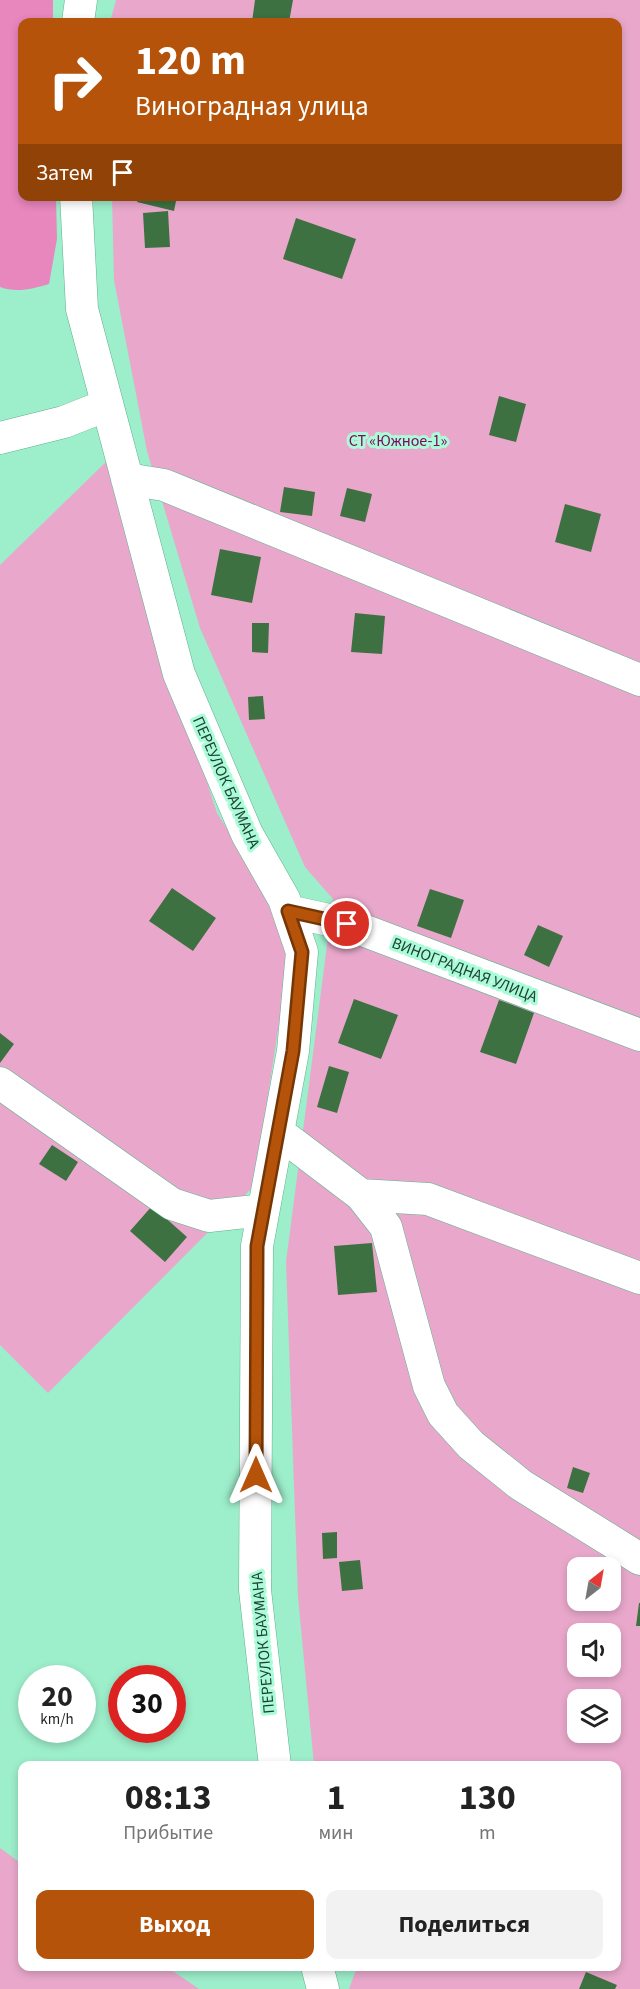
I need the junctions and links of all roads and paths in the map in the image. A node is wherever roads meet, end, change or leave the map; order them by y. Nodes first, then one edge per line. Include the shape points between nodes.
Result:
1 (81, 0) edge
2 (79, 18) edge
3 (76, 201) edge
4 (107, 405) junction
5 (0, 438) edge
6 (127, 479) junction
7 (640, 680) edge
8 (288, 911) junction
9 (640, 1035) edge
10 (0, 1083) edge
11 (278, 1132) junction
12 (362, 1195) junction
13 (264, 1210) junction
14 (640, 1278) edge
15 (640, 1559) edge
16 (274, 1761) edge
17 (318, 1971) edge
18 (323, 1989) edge

1 - 2 street
3 - 4 street, ПЕРЕУЛОК БАУМАНА via 82,309
4 - 5 street via 64,423
4 - 6 street, ПЕРЕУЛОК БАУМАНА
6 - 7 street via 164,485
6 - 8 street, ПЕРЕУЛОК БАУМАНА via 179,674 247,834
8 - 9 street, ВИНОГРАДНАЯ УЛИЦА via 347,924
8 - 11 street, ПЕРЕУЛОК БАУМАНА via 302,952 293,1051
10 - 13 street via 172,1204 209,1216
11 - 12 street
11 - 13 street, ПЕРЕУЛОК БАУМАНА
12 - 14 street via 428,1199
12 - 15 street via 386,1227 429,1386 443,1414 471,1445 521,1485
13 - 16 street, ПЕРЕУЛОК БАУМАНА via 257,1246 255,1590
17 - 18 street

